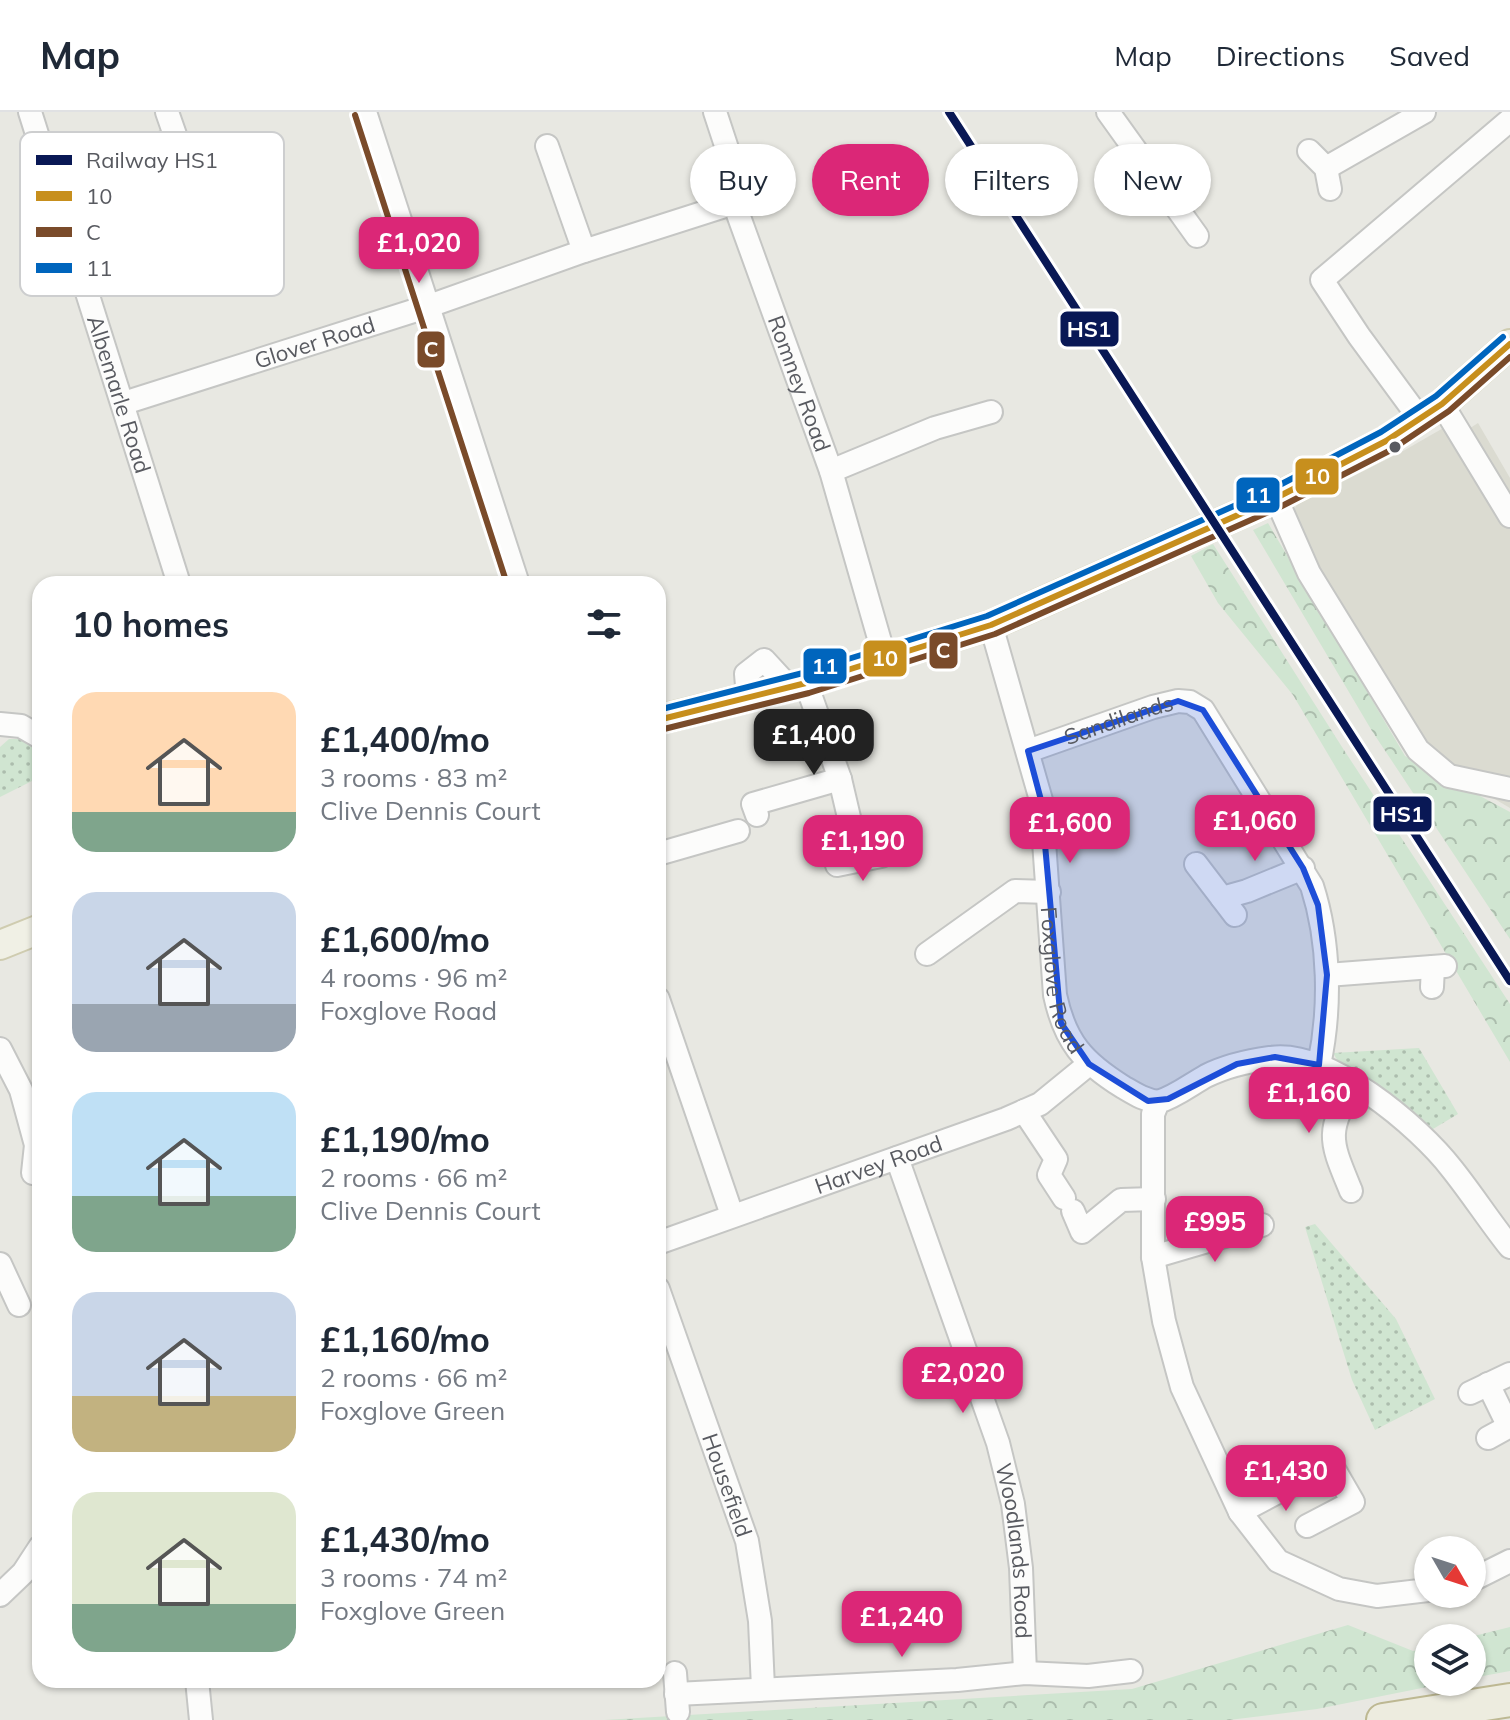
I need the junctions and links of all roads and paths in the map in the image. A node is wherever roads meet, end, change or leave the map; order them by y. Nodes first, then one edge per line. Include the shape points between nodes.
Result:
1 (30, 112) edge
2 (167, 112) edge
3 (365, 112) edge
4 (715, 112) edge
5 (1108, 112) edge
6 (1424, 112) edge
7 (1510, 120) edge
8 (36, 132) edge
9 (173, 132) edge
10 (726, 144) edge
11 (547, 146) dead end
12 (1309, 151) dead end
13 (693, 216) edge
14 (738, 216) edge
15 (1197, 236) dead end
16 (584, 251) junction
17 (89, 296) edge
18 (429, 306) junction
19 (1510, 344) edge
20 (124, 403) junction
21 (991, 412) dead end
22 (1431, 412) junction
23 (831, 471) junction
24 (1267, 501) junction
25 (1510, 516) edge
26 (177, 576) edge
27 (515, 576) edge
28 (991, 625) junction
29 (885, 659) junction
30 (797, 685) junction
31 (666, 718) edge
32 (0, 724) edge
33 (32, 732) edge
34 (1028, 751) junction
35 (840, 779) junction
36 (1510, 789) edge
37 (757, 815) dead end
38 (738, 831) dead end
39 (666, 852) edge
40 (1196, 864) dead end
41 (837, 865) dead end
42 (1303, 868) junction
43 (1049, 892) junction
44 (32, 932) edge
45 (0, 945) edge
46 (927, 954) dead end
47 (1437, 973) dead end
48 (1327, 975) junction
49 (666, 1022) edge
50 (0, 1049) edge
51 (1089, 1064) junction
52 (1319, 1065) junction
53 (1355, 1083) junction
54 (1158, 1102) junction
55 (1024, 1111) junction
56 (32, 1130) edge
57 (897, 1158) junction
58 (1351, 1191) dead end
59 (1154, 1199) junction
60 (732, 1215) junction
61 (1262, 1225) dead end
62 (666, 1240) edge
63 (1510, 1247) edge
64 (1153, 1257) junction
65 (0, 1264) edge
66 (19, 1305) dead end
67 (666, 1312) edge
68 (1510, 1374) edge
69 (1510, 1426) edge
70 (1488, 1438) dead end
71 (1240, 1512) junction
72 (1307, 1526) dead end
73 (32, 1559) edge
74 (1510, 1561) edge
75 (1486, 1573) edge
76 (1414, 1592) edge
77 (0, 1595) edge
78 (1131, 1671) dead end
79 (1025, 1673) junction
80 (198, 1688) edge
81 (763, 1688) junction
82 (676, 1693) dead end
83 (1510, 1700) edge
84 (201, 1720) edge
85 (1383, 1720) edge

1 - 8 street, Albemarle Road
2 - 9 street
3 - 18 street
4 - 10 street, Romney Road
5 - 15 street
6 - 12 street via 1328,178
7 - 22 street via 1322,280
11 - 16 street
13 - 16 street, Glover Road
14 - 23 street, Romney Road
16 - 18 street, Glover Road
17 - 20 street, Albemarle Road
18 - 20 street, Glover Road
18 - 27 street
19 - 22 main road
20 - 26 street, Albemarle Road
21 - 23 street via 935,428
22 - 24 main road via 1386,441
22 - 25 street
23 - 29 street, Romney Road
24 - 28 main road
24 - 36 street via 1418,750 1449,776
28 - 29 main road
28 - 34 street, Foxglove Road
29 - 30 main road
30 - 31 main road
30 - 35 street
32 - 33 street
34 - 42 street, Sandilands via 1153,707 1190,702 1203,710
34 - 43 street, Foxglove Road via 1041,800
35 - 37 street via 753,804
35 - 41 street via 870,858
38 - 39 street
40 - 42 street via 1228,906 1247,891
42 - 48 street, Sandilands via 1318,905
43 - 46 street via 1015,891
43 - 51 street, Foxglove Road via 1061,1023
44 - 45 main road
47 - 48 street
48 - 52 street, Sandilands
49 - 60 street
50 - 56 street via 21,1090
51 - 54 street, Foxglove Road via 1139,1097
51 - 55 street, Harvey Road
52 - 53 street
52 - 54 street via 1275,1057 1237,1064
53 - 58 street via 1332,1133 1332,1172
53 - 63 street via 1451,1167
54 - 59 street via 1153,1114
55 - 57 street, Harvey Road
55 - 59 street via 1056,1159 1049,1175 1082,1232 1121,1200
57 - 60 street, Harvey Road
57 - 79 street, Woodlands Road via 998,1443 1021,1568
59 - 64 street
60 - 62 street, Harvey Road
61 - 64 street via 1232,1243
64 - 71 street via 1182,1387
65 - 66 street
67 - 81 street, Housefield via 747,1541 760,1621
68 - 69 street via 1479,1389
69 - 70 street
71 - 72 street via 1331,1464 1353,1502
71 - 76 street via 1278,1561 1339,1589 1377,1596
73 - 77 street
74 - 75 street
78 - 79 street via 1088,1676
79 - 81 street
80 - 84 street
81 - 82 street
83 - 85 highway

